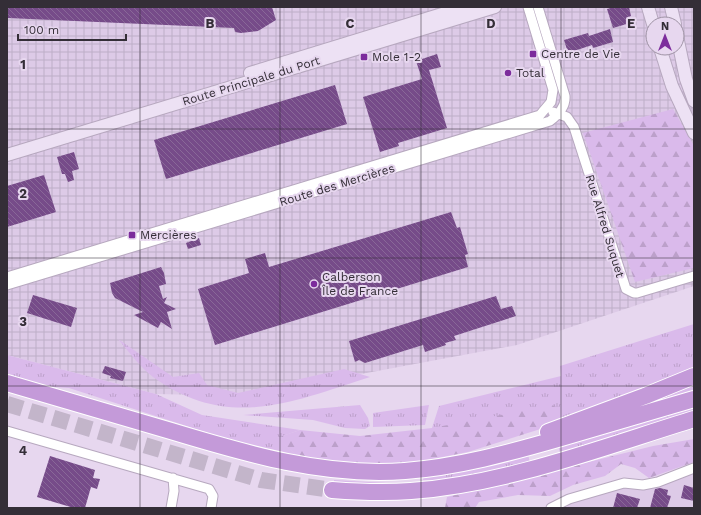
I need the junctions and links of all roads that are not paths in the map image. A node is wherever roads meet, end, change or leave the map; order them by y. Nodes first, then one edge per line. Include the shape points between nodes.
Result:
1 (465, 7) edge
2 (496, 7) edge
3 (528, 7) edge
4 (538, 7) edge
5 (663, 56) edge
6 (681, 56) edge
7 (694, 101) edge
8 (547, 109) junction
9 (559, 114) junction
10 (694, 133) edge
11 (7, 147) edge
12 (7, 155) edge
13 (694, 276) edge
14 (7, 277) edge
15 (7, 286) edge
16 (694, 376) edge
17 (7, 383) edge
18 (694, 399) edge
19 (694, 419) edge
20 (7, 431) edge
21 (694, 431) edge
22 (618, 442) junction
23 (476, 461) junction
24 (694, 468) edge
25 (173, 478) junction
26 (332, 490) tunnel mouth
27 (171, 508) edge
28 (211, 508) edge
29 (551, 508) edge

1 - 11 main road, Route Principale du Port
2 - 12 main road, Route Principale du Port
3 - 8 street via 553,90
4 - 9 street via 565,96
5 - 10 main road via 672,86
6 - 7 main road
8 - 9 street, Rue Alfred Suquet
8 - 14 street, Route des Mercières via 540,115
9 - 13 street, Rue Alfred Suquet via 567,117 574,127 626,289 637,293
9 - 15 street, Route des Mercières via 550,121
16 - 23 highway via 489,453
17 - 23 highway via 232,449 323,468 403,472
18 - 23 highway
19 - 22 highway
20 - 25 street
21 - 22 highway via 631,445
22 - 26 highway via 528,469 452,486 385,492
24 - 29 street via 643,486 624,483 569,499
25 - 27 street
25 - 28 street via 210,490 213,496

